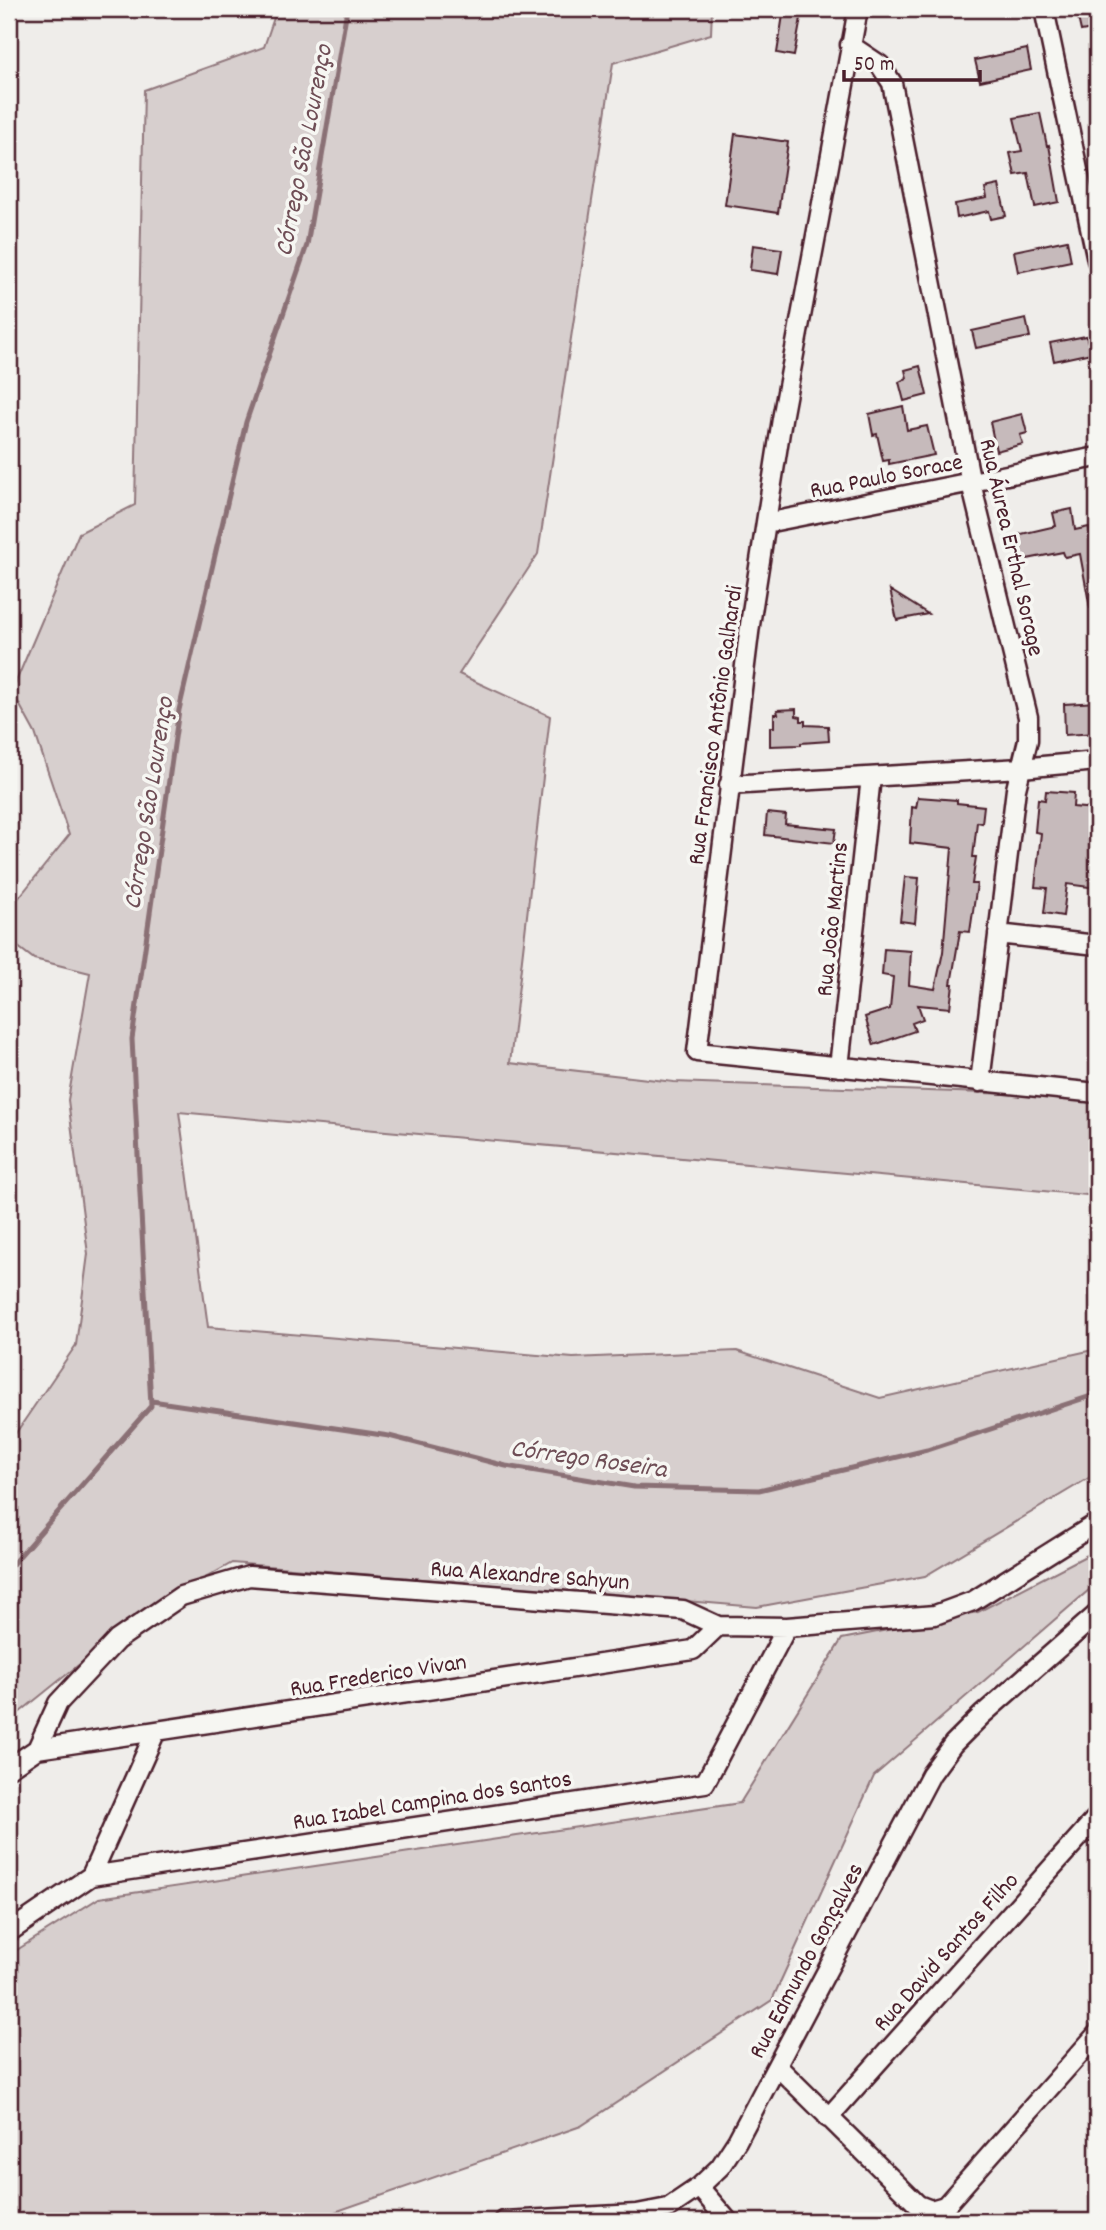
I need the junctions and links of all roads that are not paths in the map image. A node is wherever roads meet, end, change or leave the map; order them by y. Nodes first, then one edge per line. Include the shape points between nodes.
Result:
1 (858, 9) edge
2 (1044, 9) edge
3 (850, 45) junction
4 (1097, 260) edge
5 (1097, 457) edge
6 (971, 483) junction
7 (766, 523) junction
8 (1097, 761) edge
9 (1021, 768) junction
10 (871, 777) junction
11 (729, 785) junction
12 (998, 934) junction
13 (1097, 944) edge
14 (839, 1067) junction
15 (980, 1082) junction
16 (1097, 1093) edge
17 (1097, 1523) edge
18 (1097, 1614) edge
19 (718, 1626) junction
20 (787, 1627) junction
21 (155, 1733) junction
22 (37, 1749) junction
23 (9, 1768) edge
24 (1097, 1818) edge
25 (91, 1876) junction
26 (9, 1932) edge
27 (1097, 2034) edge
28 (777, 2066) junction
29 (828, 2118) junction
30 (699, 2186) junction
31 (504, 2221) edge
32 (728, 2221) edge

1 - 3 street, Rua Francisco Antônio Galhardi
2 - 4 street
3 - 6 street, Rua Áurea Erthal Sorage via 880,65 892,83
3 - 7 street, Rua Francisco Antônio Galhardi
5 - 6 street, Rua Paulo Sorace
6 - 7 street, Rua Paulo Sorace
6 - 9 street, Rua Áurea Erthal Sorage via 1028,717
7 - 11 street, Rua Francisco Antônio Galhardi
8 - 9 street
9 - 10 street
9 - 12 street, Rua Áurea Erthal Sorage
10 - 11 street
10 - 14 street, Rua João Martins
11 - 14 street, Rua Francisco Antônio Galhardi via 697,1052
12 - 13 street
12 - 15 street, Rua Áurea Erthal Sorage
14 - 15 street, Rua Francisco Antônio Galhardi
15 - 16 street, Rua Francisco Antônio Galhardi
17 - 20 street, Rua Alexandre Sahyun via 973,1601 935,1615
18 - 28 street, Rua Edmundo Gonçalves via 982,1715 938,1764
19 - 20 street, Rua Alexandre Sahyun
19 - 21 street, Rua Frederico Vivan via 693,1650
19 - 22 street, Rua Alexandre Sahyun via 683,1610 249,1576 181,1596 117,1640 58,1703
20 - 25 street, Rua Izabel Campina dos Santos via 705,1783
21 - 22 street, Rua Frederico Vivan
21 - 25 street
22 - 23 street
24 - 29 street, Rua David Santos Filho
25 - 26 street, Rua Izabel Campina dos Santos
27 - 29 street via 945,2206 931,2210 918,2205
28 - 29 street
28 - 30 street, Rua Edmundo Gonçalves via 737,2141 720,2167
30 - 31 street, Rua Edmundo Gonçalves via 668,2208 637,2214
30 - 32 street

